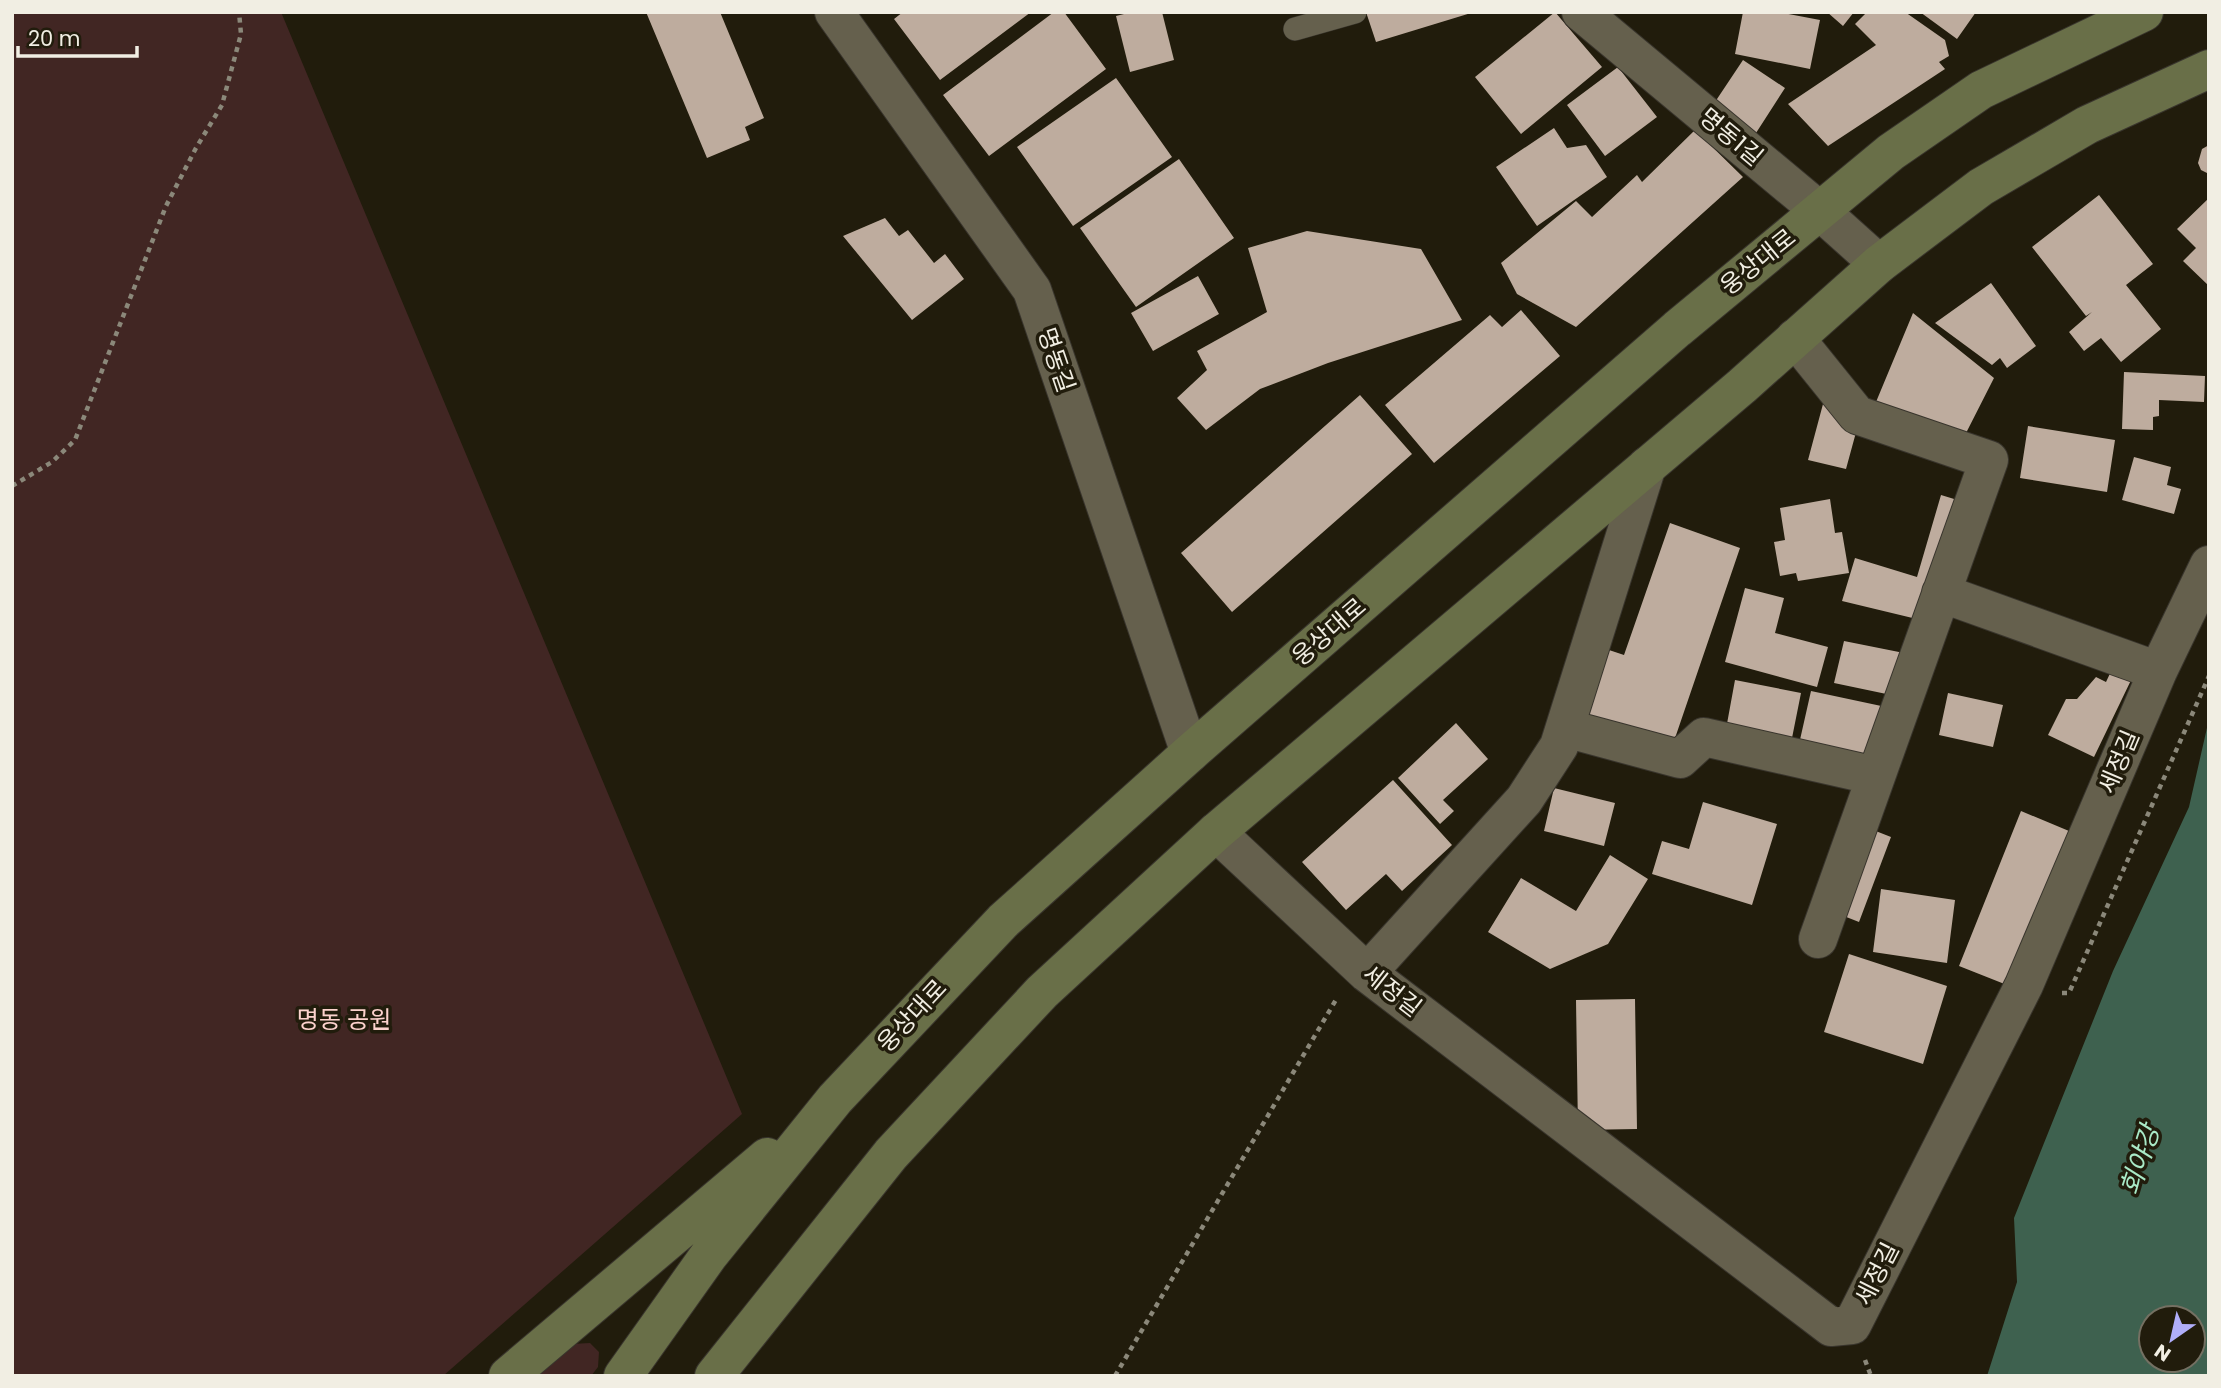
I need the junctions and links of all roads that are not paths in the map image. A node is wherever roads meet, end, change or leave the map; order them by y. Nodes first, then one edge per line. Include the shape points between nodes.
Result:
1 (834, 12) edge
2 (1355, 12) edge
3 (1581, 12) edge
4 (2144, 12) edge
5 (1295, 29) dead end
6 (2209, 69) edge
7 (1820, 211) junction
8 (1879, 264) junction
9 (1795, 338) junction
10 (1647, 466) junction
11 (2209, 565) edge
12 (1941, 593) junction
13 (2158, 671) junction
14 (1565, 728) junction
15 (1190, 753) junction
16 (1876, 776) junction
17 (1216, 832) junction
18 (1818, 939) dead end
19 (1362, 969) junction
20 (835, 1099) junction
21 (508, 1376) edge
22 (623, 1376) edge
23 (714, 1376) edge

1 - 15 street, 명동길 via 1032,290
2 - 5 lane
3 - 7 street, 명동1길
4 - 7 main road, 웅상대로 via 1981,90 1891,152
6 - 8 main road via 2087,125 1981,187
7 - 8 street, 명동1길
7 - 15 main road, 웅상대로 via 1677,328
8 - 9 main road
9 - 10 main road
9 - 12 street via 1857,415 1989,460
10 - 14 street
10 - 17 main road
11 - 13 street, 세정길
12 - 13 street
12 - 16 street
13 - 19 street, 세정길 via 2024,985 1852,1325 1832,1327
14 - 16 street via 1680,759 1704,737
14 - 19 street via 1559,746 1524,800
15 - 20 main road, 웅상대로 via 1003,921
16 - 18 street
17 - 19 street, 세정길
17 - 23 main road via 1042,992 891,1154
20 - 21 main road
20 - 22 main road, 웅상대로 via 709,1255

